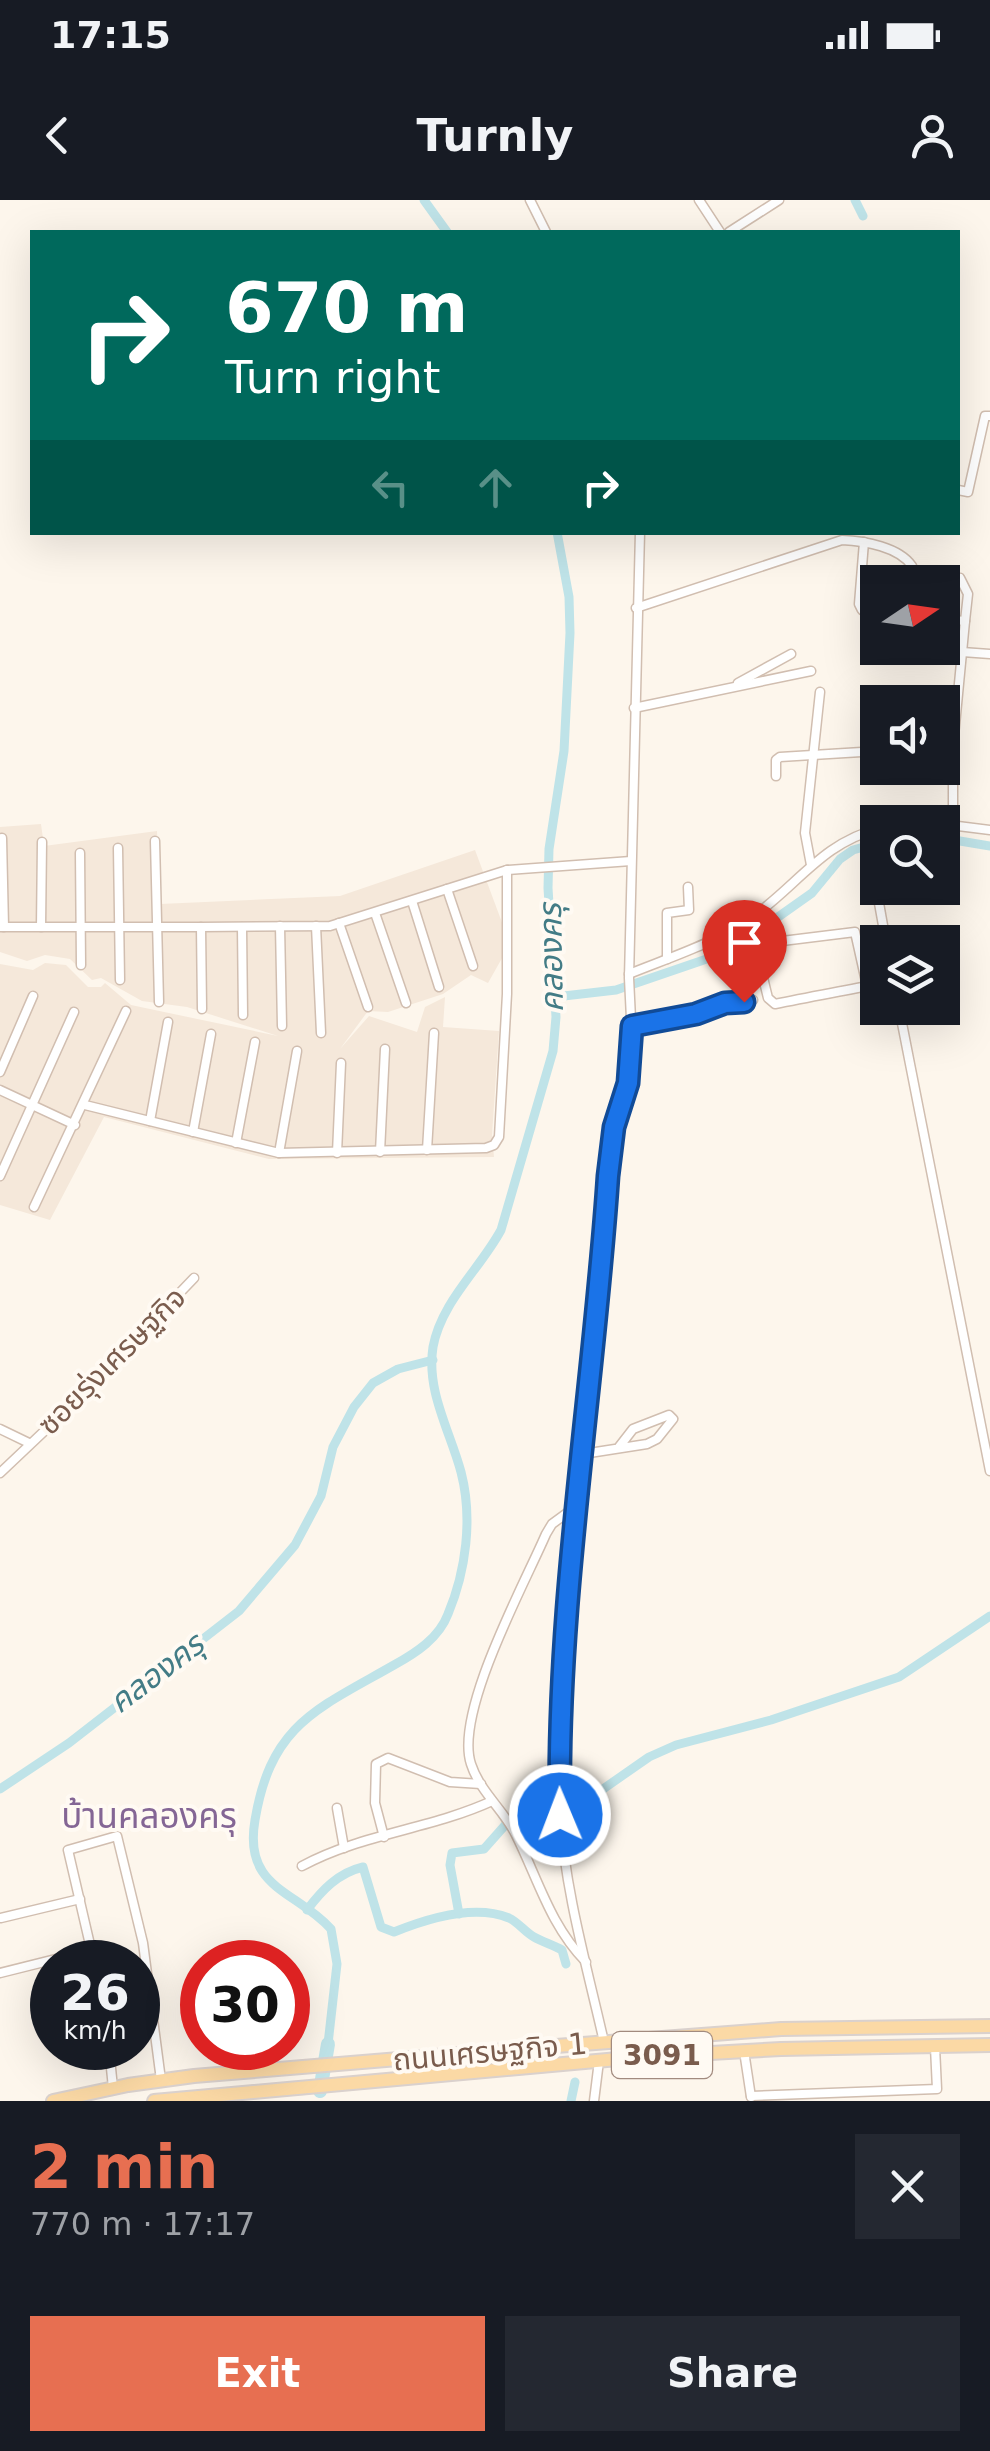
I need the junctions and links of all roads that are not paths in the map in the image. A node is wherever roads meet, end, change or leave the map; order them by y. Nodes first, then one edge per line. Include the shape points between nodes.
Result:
1 (530, 200) edge
2 (699, 200) edge
3 (760, 200) edge
4 (779, 200) edge
5 (766, 209) junction
6 (545, 230) edge
7 (719, 230) edge
8 (732, 230) edge
9 (990, 416) edge
10 (960, 490) edge
11 (640, 535) edge
12 (864, 542) junction
13 (863, 565) edge
14 (911, 565) edge
15 (960, 578) dead end
16 (636, 608) junction
17 (960, 621) edge
18 (965, 621) junction
19 (962, 652) junction
20 (791, 654) dead end
21 (990, 654) edge
22 (811, 671) dead end
23 (959, 685) edge
24 (730, 688) junction
25 (820, 692) dead end
26 (634, 708) junction
27 (860, 752) edge
28 (814, 754) junction
29 (776, 776) dead end
30 (960, 826) edge
31 (990, 830) edge
32 (860, 836) edge
33 (2, 838) dead end
34 (154, 840) dead end
35 (42, 842) dead end
36 (118, 848) dead end
37 (80, 853) dead end
38 (631, 861) junction
39 (811, 865) junction
40 (507, 870) junction
41 (688, 886) dead end
42 (447, 889) junction
43 (412, 901) junction
44 (375, 913) junction
45 (339, 923) junction
46 (157, 926) junction
47 (280, 926) junction
48 (316, 926) junction
49 (2, 927) edge
50 (42, 927) junction
51 (119, 927) junction
52 (201, 927) junction
53 (242, 927) junction
54 (81, 928) junction
55 (668, 959) junction
56 (82, 966) dead end
57 (473, 966) dead end
58 (629, 976) junction
59 (120, 980) dead end
60 (867, 986) joint
61 (439, 987) dead end
62 (33, 996) dead end
63 (753, 1000) dead end
64 (159, 1002) dead end
65 (406, 1003) dead end
66 (368, 1007) dead end
67 (202, 1009) dead end
68 (126, 1011) dead end
69 (74, 1012) dead end
70 (243, 1015) dead end
71 (168, 1022) dead end
72 (903, 1025) edge
73 (282, 1026) dead end
74 (632, 1026) junction
75 (321, 1033) dead end
76 (434, 1033) dead end
77 (211, 1034) dead end
78 (256, 1042) dead end
79 (385, 1049) dead end
80 (297, 1051) dead end
81 (342, 1064) dead end
82 (0, 1072) edge
83 (0, 1090) edge
84 (32, 1105) junction
85 (84, 1105) junction
86 (150, 1121) junction
87 (75, 1125) junction
88 (192, 1132) junction
89 (236, 1142) junction
90 (427, 1150) junction
91 (380, 1152) junction
92 (279, 1153) junction
93 (337, 1153) junction
94 (0, 1176) edge
95 (34, 1208) dead end
96 (194, 1278) dead end
97 (0, 1429) edge
98 (29, 1443) junction
99 (619, 1447) junction
100 (583, 1454) junction
101 (990, 1471) edge
102 (0, 1473) edge
103 (578, 1505) junction
104 (480, 1784) junction
105 (492, 1801) junction
106 (337, 1808) dead end
107 (384, 1836) junction
108 (344, 1848) junction
109 (302, 1866) dead end
110 (80, 1899) junction
111 (1, 1918) edge
112 (90, 1940) edge
113 (586, 1962) junction
114 (30, 1966) edge
115 (0, 1974) edge
116 (972, 2026) junction
117 (990, 2026) edge
118 (604, 2042) junction
119 (973, 2046) junction
120 (990, 2046) edge
121 (935, 2047) junction
122 (744, 2051) junction
123 (598, 2060) junction
124 (112, 2070) edge
125 (161, 2080) junction
126 (114, 2088) junction
127 (751, 2098) edge
128 (52, 2101) edge
129 (154, 2101) edge
130 (594, 2101) edge

1 - 6 street
2 - 7 street
3 - 5 street
4 - 5 street
5 - 8 street
9 - 10 street via 968,492
11 - 16 street
12 - 13 street
12 - 14 street
12 - 16 street via 834,541
15 - 18 street via 968,594
16 - 26 street
17 - 18 street
18 - 19 street
19 - 21 street
19 - 23 street
20 - 24 street
22 - 24 street
24 - 26 street
25 - 28 street
26 - 38 street
27 - 28 street
28 - 29 street via 778,758
28 - 39 street via 806,833
30 - 31 street
32 - 39 street via 830,848
33 - 49 street
34 - 46 street
35 - 50 street
36 - 51 street
37 - 54 street
38 - 40 street
38 - 58 street
39 - 55 street via 730,932
40 - 42 street
40 - 90 street via 499,1138 486,1148
41 - 55 street via 688,910 667,913
42 - 43 street
42 - 57 street
43 - 44 street
43 - 61 street
44 - 45 street
44 - 65 street
45 - 48 street
45 - 66 street
46 - 51 street
46 - 52 street
46 - 64 street
47 - 48 street
47 - 53 street
47 - 73 street
48 - 75 street
49 - 50 street
50 - 54 street
51 - 54 street
51 - 59 street
52 - 53 street
52 - 67 street
53 - 70 street
54 - 56 street
55 - 58 street
58 - 74 street
60 - 60 street via 775,1004 758,953 766,943 855,932
62 - 82 street
63 - 74 street
68 - 85 street
69 - 84 street
71 - 86 street
72 - 101 street
74 - 100 street via 628,1083 612,1144
76 - 90 street
77 - 88 street
78 - 89 street
79 - 91 street
80 - 92 street
81 - 93 street
83 - 84 street
84 - 87 street
84 - 94 street
85 - 86 street
85 - 87 street
86 - 88 street
87 - 95 street
88 - 89 street
89 - 92 street
90 - 91 street
91 - 93 street
92 - 93 street
96 - 98 street, ซอยรุ่งเศรษฐกิจ
97 - 98 street, ซอยรุ่งเศรษฐกิจ
98 - 102 street, ซอยรุ่งเศรษฐกิจ
99 - 99 street via 633,1429 668,1414 672,1419 647,1444
99 - 100 street
100 - 103 street
103 - 104 street via 546,1534 472,1709 466,1740
103 - 113 street via 560,1793
104 - 105 street
104 - 107 street via 450,1782 381,1760 375,1803
105 - 107 street
105 - 113 street via 515,1830 570,1946
106 - 108 street
107 - 108 street
108 - 109 street
110 - 111 street
110 - 112 street
110 - 125 street via 68,1850 117,1836 143,1943
113 - 118 street
114 - 115 street
116 - 117 main road, ถนนเศรษฐกิจ 1 / 3091
116 - 118 main road, ถนนเศรษฐกิจ 1 / 3091
116 - 119 main road via 986,2036
118 - 125 main road, ถนนเศรษฐกิจ 1 / 3091
119 - 120 main road, ถนนเศรษฐกิจ 1 / 3091
119 - 121 main road, ถนนเศรษฐกิจ 1 / 3091
121 - 122 main road, ถนนเศรษฐกิจ 1 / 3091
121 - 127 street via 937,2089
122 - 123 main road, ถนนเศรษฐกิจ 1 / 3091
122 - 127 street
123 - 129 main road, ถนนเศรษฐกิจ 1 / 3091
123 - 130 street
124 - 126 street
125 - 126 main road, ถนนเศรษฐกิจ 1 / 3091
126 - 128 main road, ถนนเศรษฐกิจ 1 / 3091

